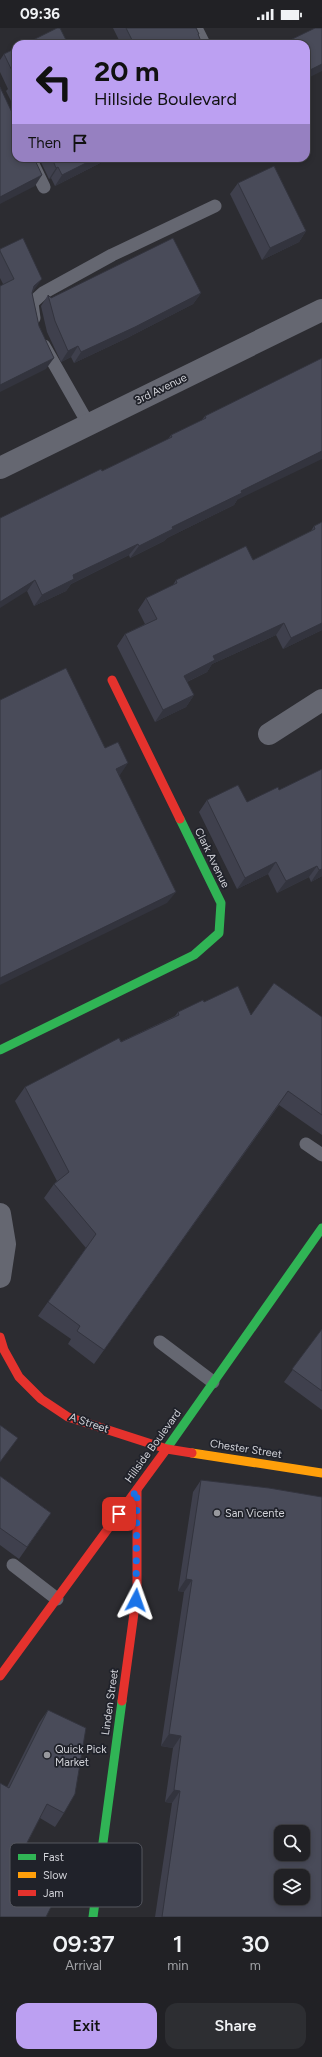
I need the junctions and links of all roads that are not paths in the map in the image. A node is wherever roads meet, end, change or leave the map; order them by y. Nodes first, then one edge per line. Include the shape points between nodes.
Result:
1 (196, 28) edge
2 (202, 40) edge
3 (32, 162) edge
4 (44, 187) dead end
5 (215, 206) dead end
6 (322, 310) edge
7 (89, 425) junction
8 (0, 468) edge
9 (112, 680) dead end
10 (322, 700) edge
11 (269, 734) dead end
12 (0, 1050) edge
13 (306, 1144) dead end
14 (322, 1155) edge
15 (0, 1214) edge
16 (322, 1228) edge
17 (0, 1277) edge
18 (0, 1337) edge
19 (160, 1342) dead end
20 (213, 1382) junction
21 (167, 1448) junction
22 (322, 1473) edge
23 (137, 1490) junction
24 (13, 1565) dead end
25 (57, 1599) junction
26 (0, 1676) edge
27 (103, 1843) edge
28 (94, 1907) edge
29 (93, 1917) edge

1 - 2 lane
3 - 4 lane
5 - 7 lane via 112,255 43,293 32,303 33,317 45,348
6 - 7 street, 3rd Avenue
7 - 8 street, 3rd Avenue
9 - 12 street, Clark Avenue via 221,903 219,933 194,955
10 - 11 street
13 - 14 lane
15 - 17 street via 5,1244
16 - 20 street, Hillside Boulevard
18 - 21 street, A Street via 4,1350 20,1377 41,1399 68,1417
19 - 20 lane
20 - 21 street, Hillside Boulevard
21 - 22 street, Chester Street
21 - 23 street, Hillside Boulevard
23 - 25 street, Hillside Boulevard
23 - 27 street, Linden Street via 137,1591
24 - 25 lane
25 - 26 street, Hillside Boulevard
28 - 29 street, Linden Street

